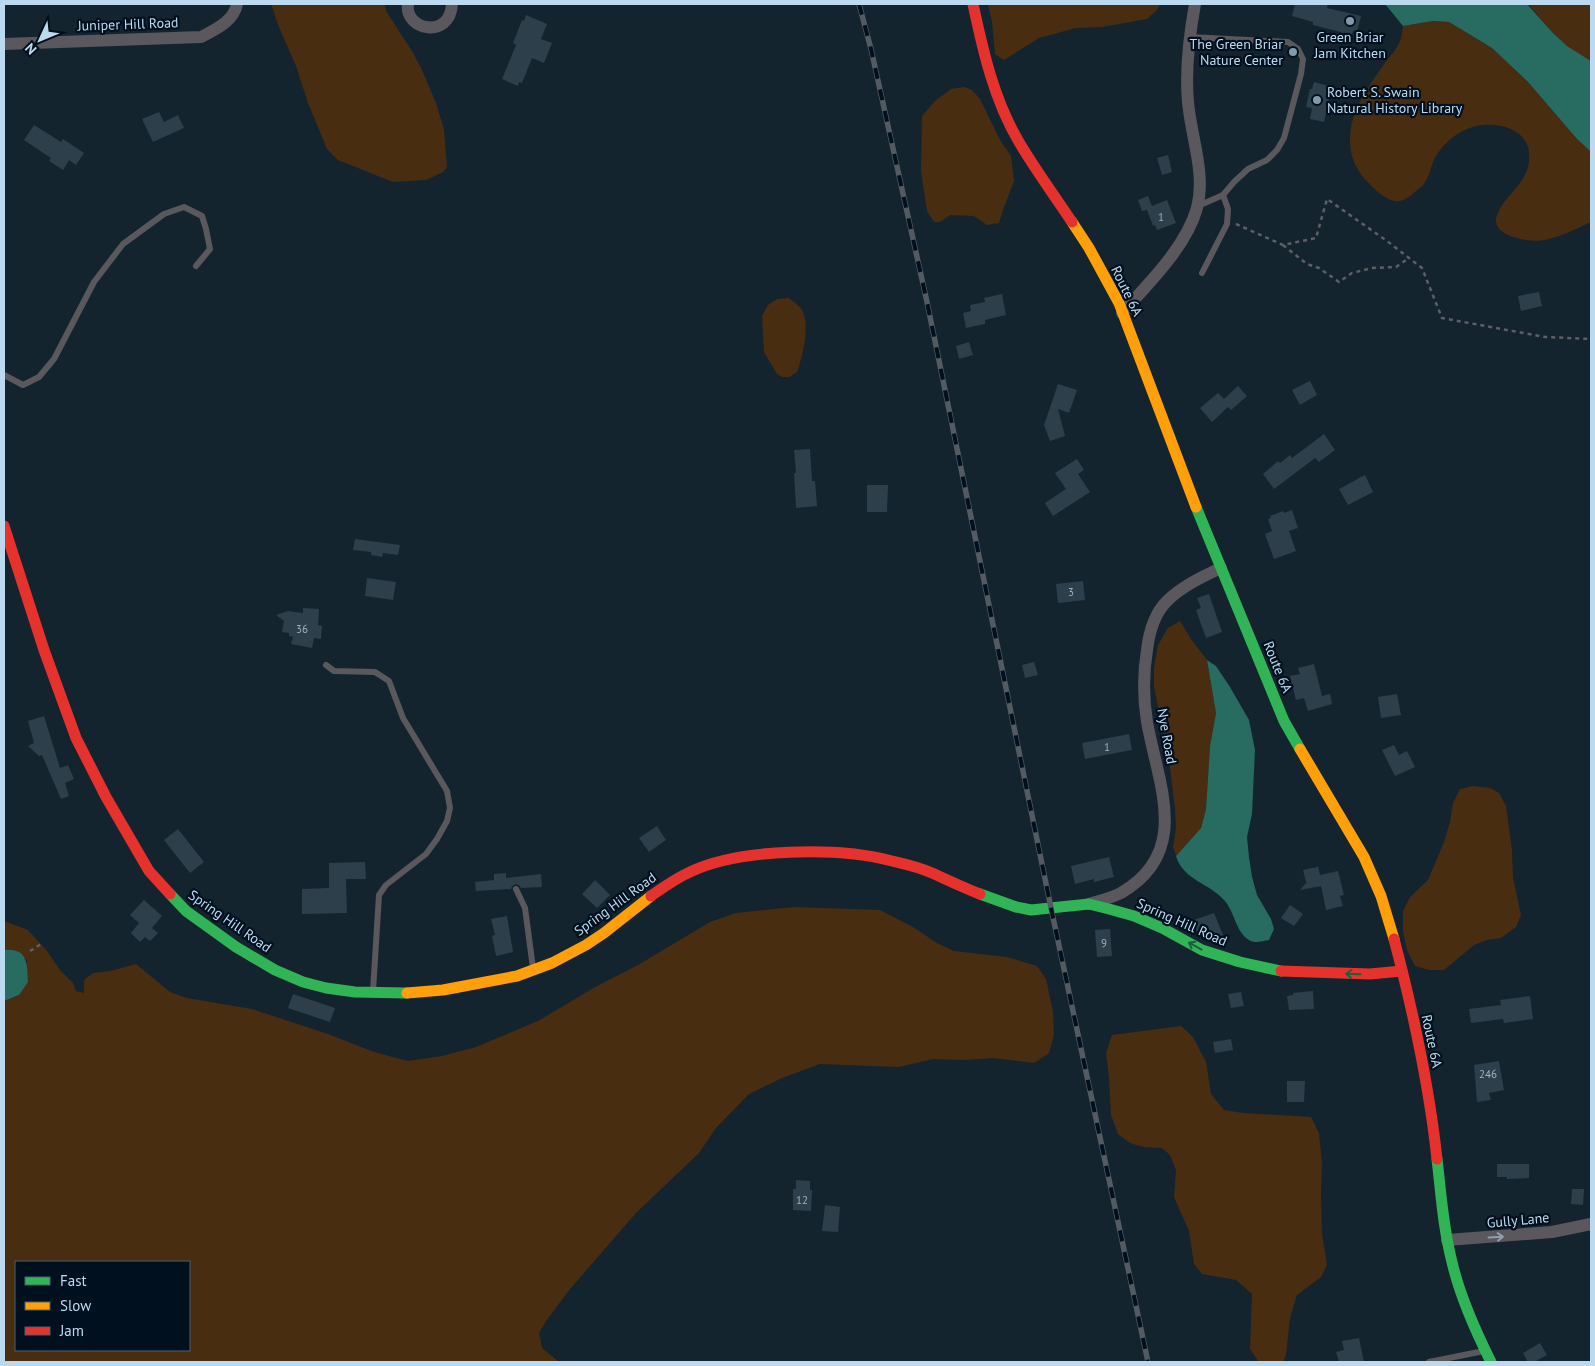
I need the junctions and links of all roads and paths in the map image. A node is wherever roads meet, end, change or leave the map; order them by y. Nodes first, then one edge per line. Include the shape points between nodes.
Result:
1 (237, 4) edge
2 (408, 4) edge
3 (452, 4) edge
4 (973, 4) edge
5 (1195, 4) edge
6 (1190, 37) junction
7 (4, 44) edge
8 (1223, 195) junction
9 (1197, 207) junction
10 (1227, 224) junction
11 (1283, 245) junction
12 (1409, 258) junction
13 (196, 266) dead end
14 (1202, 273) dead end
15 (1122, 313) junction
16 (1591, 339) edge
17 (4, 375) edge
18 (4, 526) edge
19 (1221, 568) junction
20 (326, 665) dead end
21 (516, 889) dead end
22 (1089, 904) junction
23 (41, 944) dead end
24 (30, 952) dead end
25 (533, 970) junction
26 (1402, 971) junction
27 (373, 993) junction
28 (1591, 1224) edge
29 (1447, 1240) junction
30 (1485, 1350) junction
31 (1429, 1362) edge
32 (1491, 1362) edge

1 - 7 street, Juniper Hill Road via 236,11 222,27 201,37
2 - 3 street via 410,17 416,23 436,27 445,23
4 - 15 street, Route 6A via 983,51 1000,103 1018,142 1089,248
5 - 6 street
6 - 8 lane via 1288,42 1298,48 1303,59 1284,138 1278,150 1267,160 1248,169
6 - 9 street via 1186,80 1199,168
8 - 9 lane
8 - 10 lane via 1228,209
9 - 15 street via 1174,252
10 - 11 path via 1238,224
10 - 14 lane
11 - 12 path via 1307,264 1339,282 1352,273 1396,267
11 - 12 path via 1316,238 1327,199
12 - 16 path via 1422,268 1442,318 1545,337
13 - 17 lane via 210,249 202,216 184,207 164,214 123,244 94,282 54,360 39,377 23,386
15 - 19 street, Route 6A
18 - 27 street, Spring Hill Road via 76,738 149,871 186,911 275,970 326,988
19 - 22 street, Nye Road via 1200,577 1166,602 1156,616 1148,639 1143,683 1166,819 1164,840 1148,871 1134,884 1119,894
19 - 26 street, Route 6A via 1284,721 1372,871
20 - 27 lane via 334,671 375,672 389,681 404,718 448,791 450,808 437,839 426,854 386,885 379,895
21 - 25 lane via 525,908
22 - 25 street, Spring Hill Road via 1031,910 1016,907 930,872 890,860 815,852 751,855 727,859 671,882 604,933 552,963
26 -> 22 street, Spring Hill Road via 1370,974 1280,971 1202,950 1134,916
23 - 24 path
25 - 27 street, Spring Hill Road via 501,980 444,990
26 - 29 street, Route 6A via 1431,1114
29 -> 28 street, Gully Lane via 1552,1232
29 - 30 street, Route 6A via 1462,1295
30 - 31 lane
30 - 32 street, Route 6A

